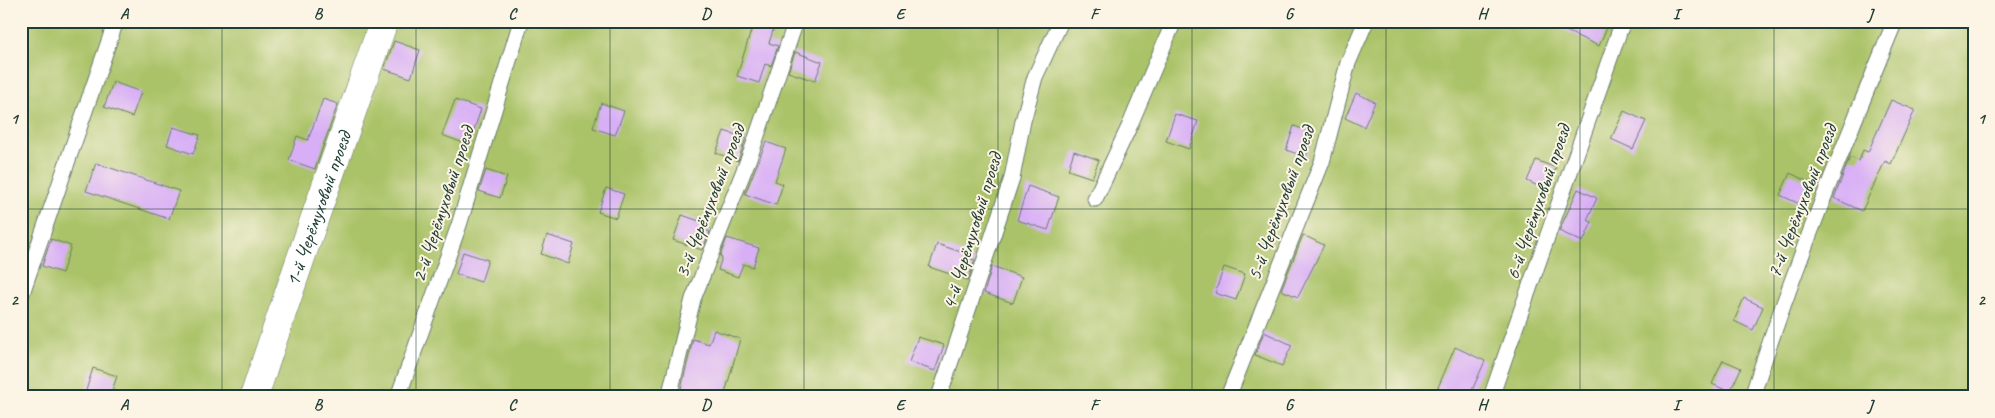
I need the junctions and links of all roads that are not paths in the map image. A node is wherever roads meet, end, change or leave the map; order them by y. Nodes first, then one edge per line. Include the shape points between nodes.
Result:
1 (116, 21) edge
2 (384, 21) edge
3 (521, 21) edge
4 (796, 21) edge
5 (1061, 21) edge
6 (1174, 21) edge
7 (1366, 21) edge
8 (1623, 21) edge
9 (1895, 21) edge
10 (1095, 199) dead end
11 (21, 296) edge
12 (254, 397) edge
13 (398, 397) edge
14 (669, 397) edge
15 (939, 397) edge
16 (1228, 397) edge
17 (1491, 397) edge
18 (1752, 397) edge

1 - 11 lane
2 - 12 street, 1-й Черёмуховый проезд via 293,276
3 - 13 lane, 2-й Черёмуховый проезд via 458,226
4 - 14 lane, 3-й Черёмуховый проезд via 752,150 693,300
5 - 15 lane, 4-й Черёмуховый проезд via 1035,77 1012,178
6 - 10 lane
7 - 16 lane, 5-й Черёмуховый проезд via 1348,62 1322,162
8 - 17 lane, 6-й Черёмуховый проезд
9 - 18 lane, 7-й Черёмуховый проезд via 1832,174 1777,319

